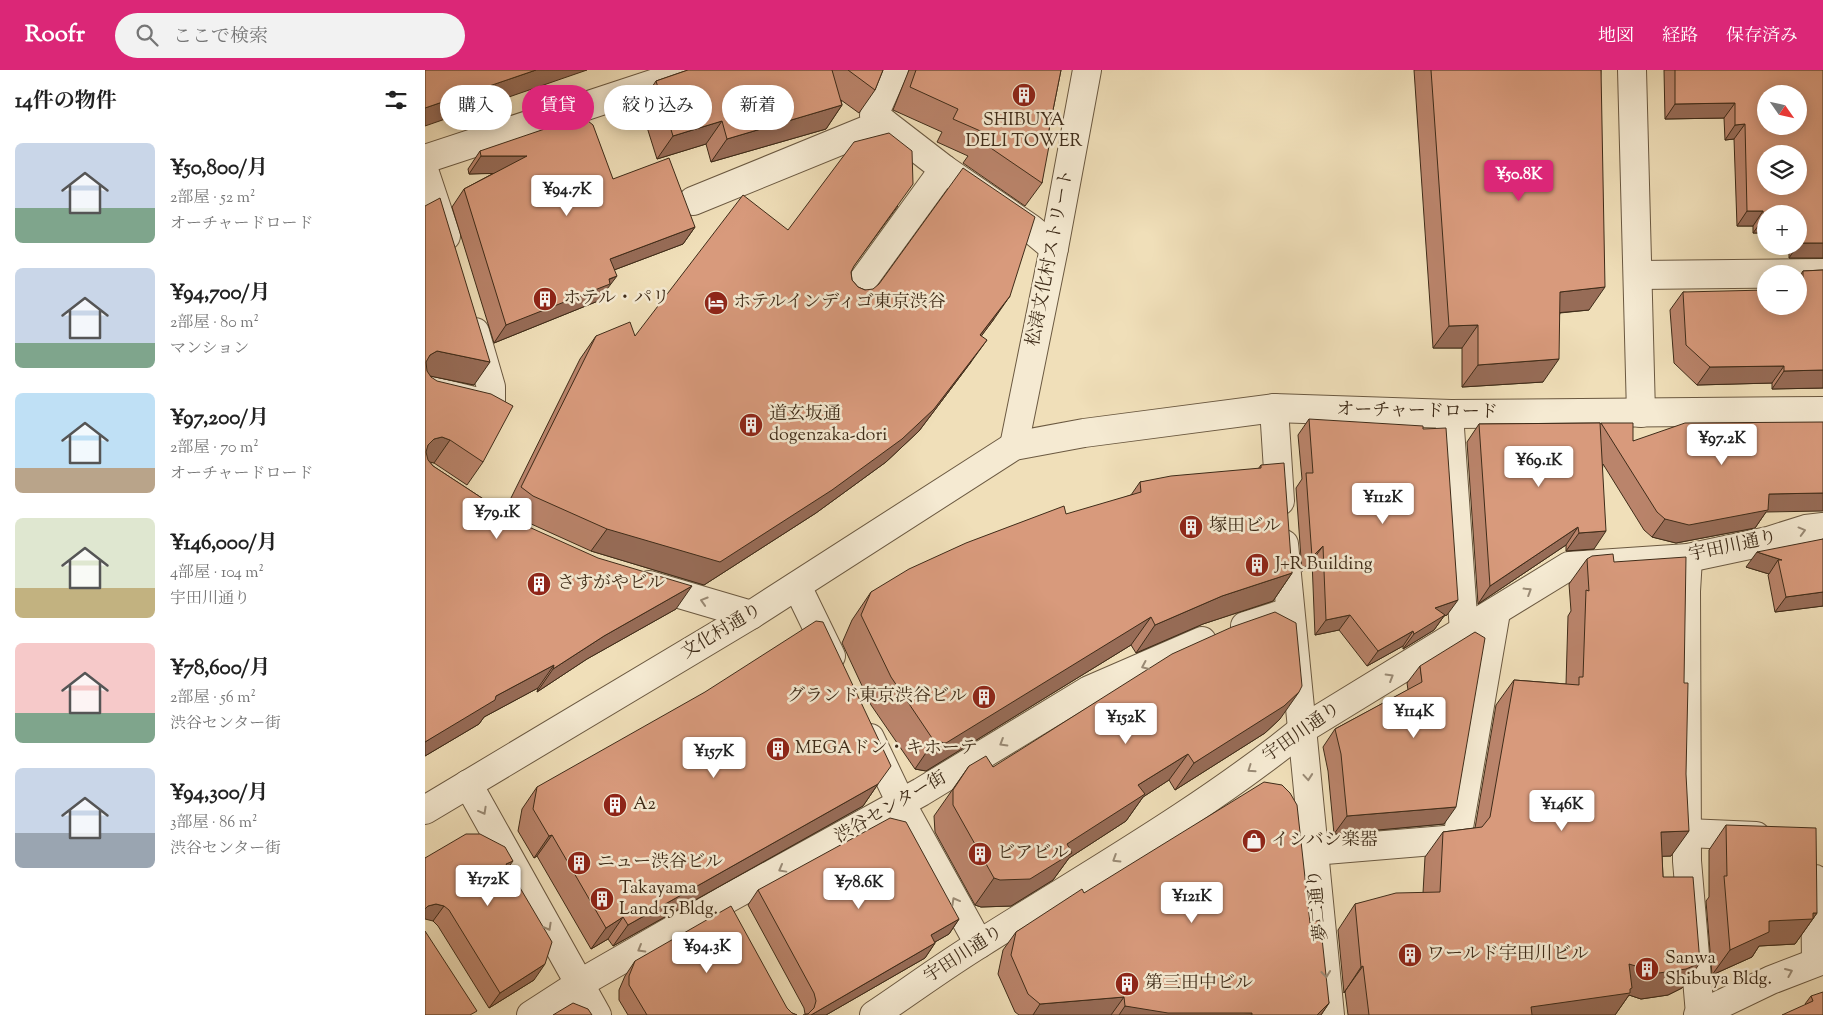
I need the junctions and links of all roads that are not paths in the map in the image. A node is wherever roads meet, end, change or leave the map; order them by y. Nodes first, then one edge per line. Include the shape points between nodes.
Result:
1 (695, 70) edge
2 (894, 70) edge
3 (1087, 70) edge
4 (1632, 70) edge
5 (884, 123) junction
6 (425, 159) edge
7 (944, 169) junction
8 (425, 173) edge
9 (693, 201) dead end
10 (1054, 248) junction
11 (455, 264) edge
12 (1823, 273) edge
13 (1639, 274) junction
14 (851, 297) edge
15 (469, 311) edge
16 (425, 389) edge
17 (1273, 408) junction
18 (1823, 411) edge
19 (1641, 413) junction
20 (1449, 414) junction
21 (1014, 446) junction
22 (1823, 527) edge
23 (1688, 558) junction
24 (624, 577) edge
25 (797, 586) junction
26 (1289, 612) junction
27 (1496, 612) junction
28 (751, 615) junction
29 (1464, 631) junction
30 (841, 679) edge
31 (859, 714) edge
32 (1303, 729) junction
33 (468, 784) junction
34 (901, 803) junction
35 (425, 810) edge
36 (1687, 833) junction
37 (1784, 837) edge
38 (1313, 850) junction
39 (1815, 856) edge
40 (727, 899) junction
41 (741, 924) edge
42 (979, 944) junction
43 (1819, 961) edge
44 (579, 984) junction
45 (1699, 1014) edge
46 (531, 1015) edge
47 (597, 1015) edge
48 (875, 1015) edge
49 (1330, 1015) edge

1 - 6 street
2 - 5 street via 874,115
3 - 10 street, 松涛文化村ストリート
4 - 13 street
5 - 7 street
5 - 9 street
7 - 10 street
7 - 14 street
8 - 11 street
10 - 21 street, 松涛文化村ストリート
12 - 13 street
13 - 19 street
15 - 16 street via 491,387 491,405
17 - 20 street, オーチャードロード
17 - 21 street, オーチャードロード via 1084,433
17 - 26 street, 夢二通り
18 - 19 street, オーチャードロード
19 - 20 street, オーチャードロード
20 - 29 street
21 - 25 street, 文化村通り
23 -> 22 street, 宇田川通り
27 -> 23 street, 宇田川通り via 1569,566
23 - 36 street
28 -> 24 street
25 - 28 street, 文化村通り
25 - 30 street
26 - 32 street, 夢二通り
26 -> 34 street, 渋谷センター街 via 1208,638 1089,690
27 - 29 street, 宇田川通り
27 - 38 street via 1457,839
28 - 33 street, 文化村通り
32 -> 29 street, 宇田川通り
31 - 34 street
32 -> 38 street, 夢二通り
32 -> 42 street, 宇田川通り via 1157,834
33 - 35 street, 文化村通り
33 -> 44 street
34 -> 40 street, 渋谷センター街
42 -> 34 street
36 - 37 street
36 - 45 street
38 -> 49 street, 夢二通り
39 - 43 street
40 - 41 street
40 -> 44 street, 渋谷センター街
42 - 48 street, 宇田川通り
45 -> 43 street
44 - 46 street, 渋谷センター街
44 - 47 street

